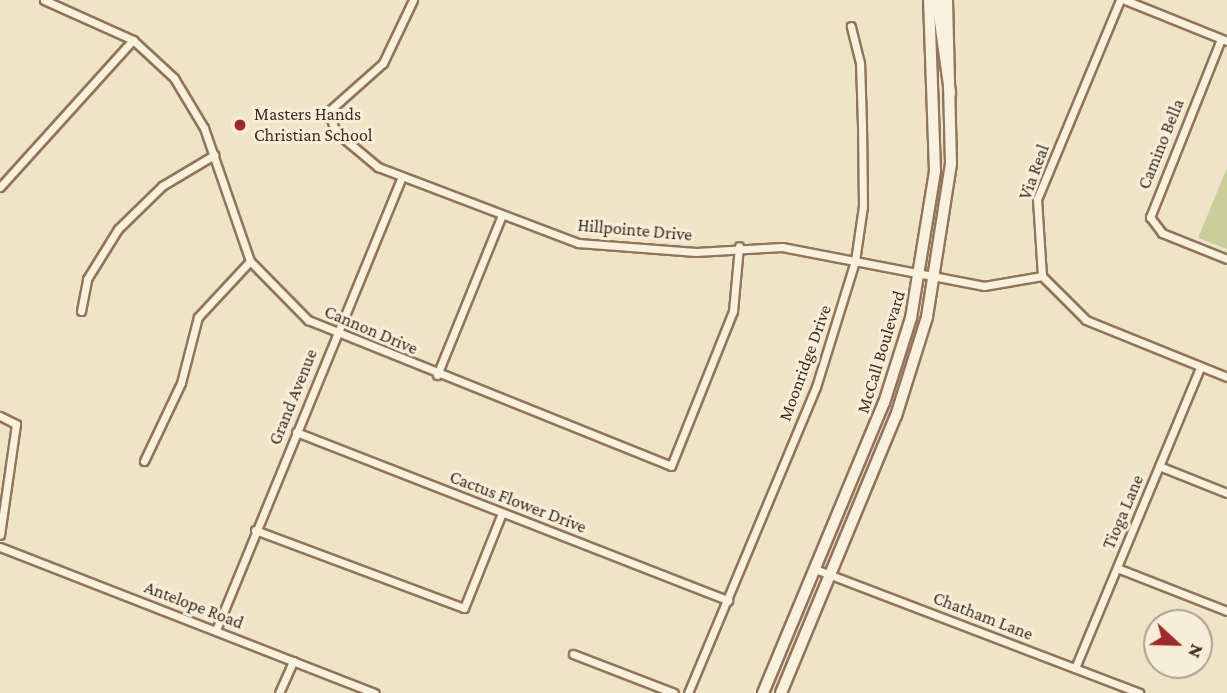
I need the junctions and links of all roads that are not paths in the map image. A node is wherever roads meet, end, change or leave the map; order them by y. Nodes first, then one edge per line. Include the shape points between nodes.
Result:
1 (44, 0) edge
2 (413, 0) edge
3 (929, 0) edge
4 (937, 0) edge
5 (947, 0) edge
6 (1120, 0) edge
7 (1125, 0) edge
8 (850, 26) dead end
9 (133, 40) junction
10 (1224, 40) edge
11 (953, 100) junction
12 (214, 155) junction
13 (401, 177) junction
14 (0, 187) edge
15 (502, 217) junction
16 (739, 246) junction
17 (1227, 259) edge
18 (250, 261) junction
19 (855, 261) junction
20 (921, 274) junction
21 (936, 276) junction
22 (1042, 276) junction
23 (81, 311) dead end
24 (336, 335) junction
25 (1200, 367) junction
26 (437, 375) junction
27 (1227, 377) edge
28 (0, 416) edge
29 (296, 432) junction
30 (144, 461) dead end
31 (1159, 466) junction
32 (1227, 493) edge
33 (502, 513) junction
34 (255, 530) junction
35 (0, 535) edge
36 (0, 547) edge
37 (1117, 568) junction
38 (816, 569) junction
39 (830, 575) junction
40 (727, 600) junction
41 (1227, 611) edge
42 (216, 630) junction
43 (573, 654) dead end
44 (293, 661) junction
45 (1075, 668) junction
46 (279, 693) edge
47 (375, 693) edge
48 (674, 693) edge
49 (688, 693) edge
50 (764, 693) edge
51 (781, 693) edge
52 (1139, 693) edge

1 - 9 street, Cannon Drive
2 - 13 street, Hillpointe Drive via 383,63 328,112 336,132 363,159
3 - 20 main road, McCall Boulevard via 935,171
4 - 11 main road via 943,76
5 - 11 main road, McCall Boulevard
6 - 22 street, Via Real via 1037,199
7 - 10 street
8 - 19 street, Moonridge Drive via 860,63 862,125 863,206
9 - 12 street, Cannon Drive via 174,78
9 - 14 street
10 - 17 street, Camino Bella via 1150,217 1162,233
11 - 21 main road, McCall Boulevard
12 - 18 street, Cannon Drive
12 - 23 street via 162,186 118,229 87,279
13 - 15 street, Hillpointe Drive
13 - 24 street, Grand Avenue
15 - 16 street, Hillpointe Drive via 578,243 696,251
15 - 26 street
16 - 19 street, Hillpointe Drive
16 - 26 street, Cannon Drive via 733,311 671,466
18 - 24 street, Cannon Drive via 284,301
18 - 30 street via 198,317 181,383
19 - 20 street, Hillpointe Drive
19 - 40 street, Moonridge Drive via 828,355
20 - 21 street, Hillpointe Drive
20 - 38 main road, McCall Boulevard via 893,379
21 - 22 street, Hillpointe Drive via 984,286
21 - 39 main road, McCall Boulevard via 909,379
22 - 25 street via 1086,320
24 - 26 street, Cannon Drive
24 - 29 street, Grand Avenue
25 - 27 street
25 - 31 street, Tioga Lane
28 - 35 street via 16,424
29 - 33 street, Cactus Flower Drive
29 - 34 street, Grand Avenue
31 - 32 street
31 - 37 street, Tioga Lane
33 - 34 street via 464,608
33 - 40 street, Cactus Flower Drive
34 - 42 street, Grand Avenue
36 - 42 street, Antelope Road
37 - 41 street
37 - 45 street, Tioga Lane
38 - 39 street, Chatham Lane
38 - 50 main road, McCall Boulevard
39 - 45 street, Chatham Lane
39 - 51 main road, McCall Boulevard
40 - 49 street, Moonridge Drive
42 - 44 street, Antelope Road
43 - 48 street
44 - 46 street
44 - 47 street, Antelope Road
45 - 52 street, Chatham Lane

